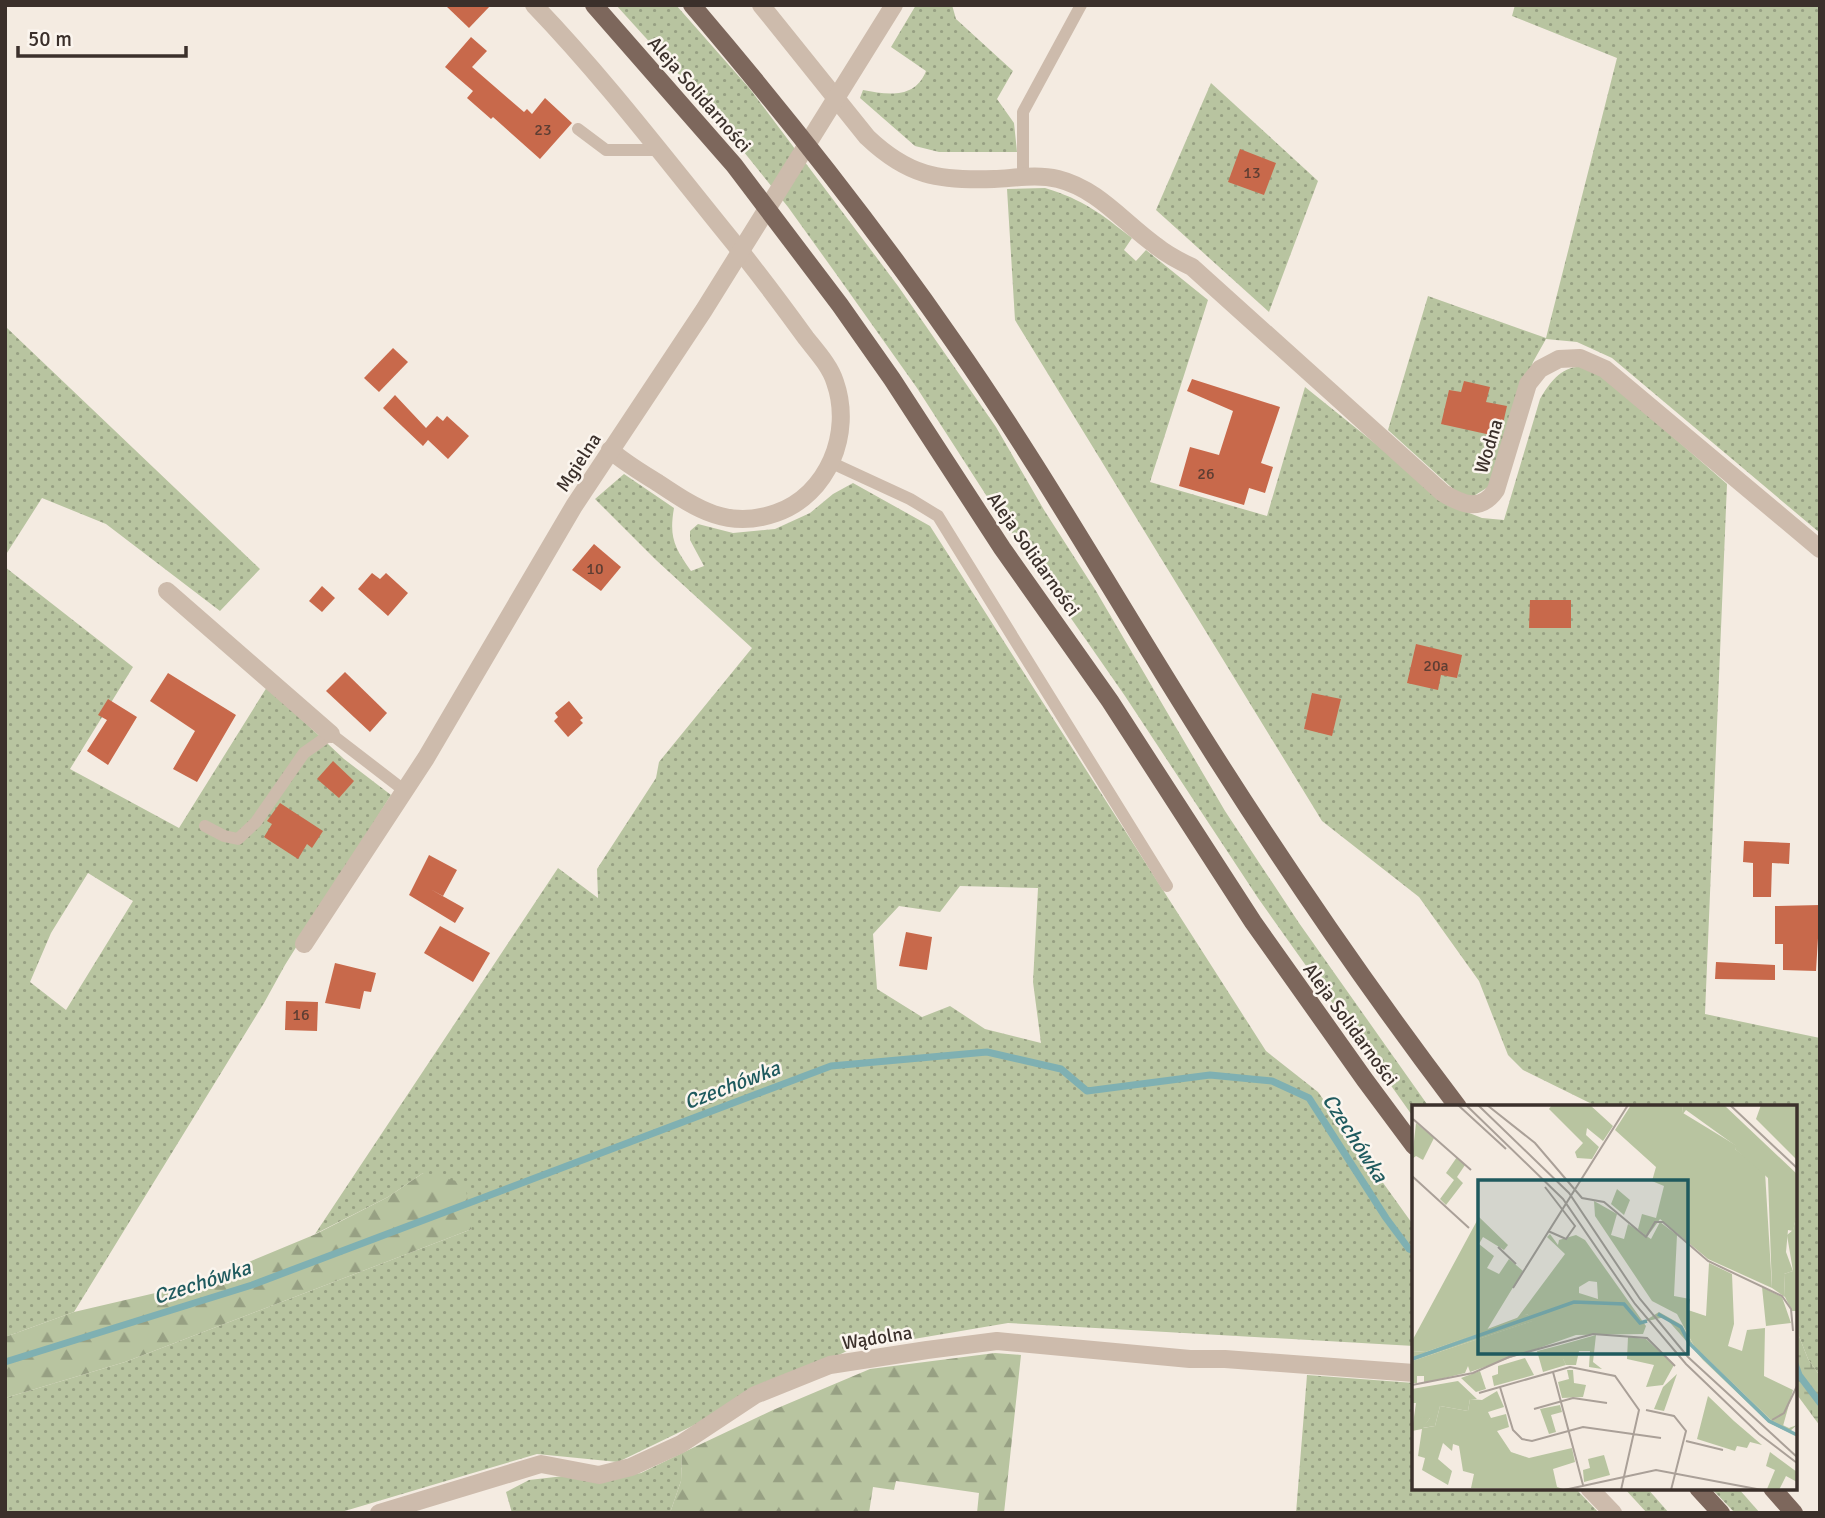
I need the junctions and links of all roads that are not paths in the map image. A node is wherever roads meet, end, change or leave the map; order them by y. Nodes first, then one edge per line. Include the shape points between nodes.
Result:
1 (534, 5) edge
2 (594, 5) edge
3 (692, 5) edge
4 (761, 5) edge
5 (894, 5) edge
6 (1082, 5) edge
7 (578, 129) dead end
8 (659, 150) junction
9 (1023, 176) junction
10 (610, 450) junction
11 (832, 463) junction
12 (1820, 549) edge
13 (167, 591) dead end
14 (331, 734) junction
15 (405, 791) junction
16 (205, 826) dead end
17 (1167, 887) dead end
18 (304, 944) dead end
19 (1457, 1105) edge
20 (1412, 1143) edge
21 (1412, 1373) edge
22 (1591, 1490) edge
23 (1700, 1490) edge
24 (1774, 1490) edge
25 (379, 1513) edge
26 (1613, 1513) edge
27 (1721, 1513) edge
28 (1794, 1513) edge

1 - 8 street
2 - 20 main road, Aleja Solidarności via 734,165 840,305 1110,701 1253,922
3 - 19 main road, Aleja Solidarności via 821,161 953,341 1281,858
4 - 9 street via 867,137 900,164 939,177
5 - 10 street, Mgielna via 704,310
6 - 9 lane via 1023,112
7 - 8 lane via 606,150
8 - 11 street via 768,286 835,380 842,420
9 - 12 street, Wodna via 1059,179 1086,190 1155,246 1192,267 1455,500 1478,505 1490,500 1528,384 1540,369 1559,359 1580,358 1605,369
10 - 11 street via 694,507 720,517 746,519 783,510 803,498
10 - 15 street, Mgielna
11 - 17 lane via 937,516
13 - 14 street
14 - 15 lane
14 - 16 lane via 304,752 256,822 238,839
15 - 18 street, Mgielna
21 - 25 street, Wądolna via 998,1341 927,1350 817,1370 755,1395 681,1444 631,1467 599,1475 541,1464
22 - 26 street
23 - 27 main road
24 - 28 main road

